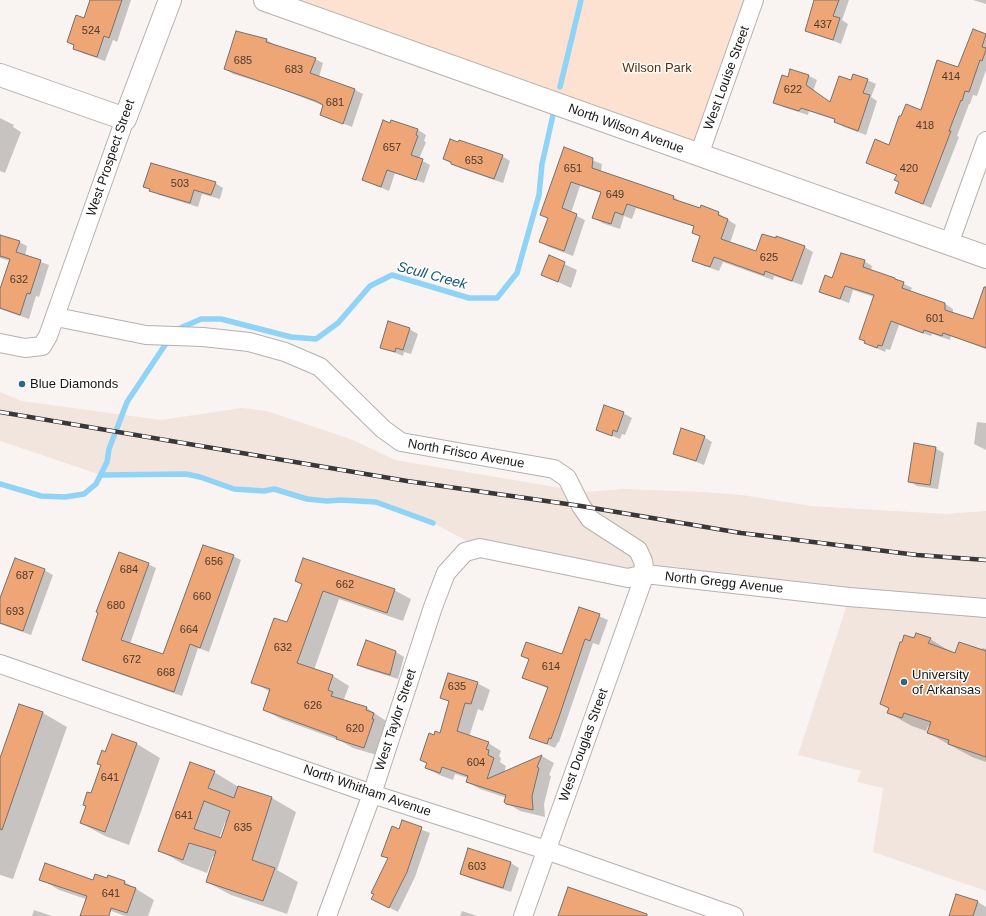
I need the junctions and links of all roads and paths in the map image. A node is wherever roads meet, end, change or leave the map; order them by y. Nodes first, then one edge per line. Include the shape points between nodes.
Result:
1 (170, 0) edge
2 (265, 0) edge
3 (754, 0) edge
4 (0, 75) edge
5 (125, 119) junction
6 (986, 141) edge
7 (699, 155) junction
8 (949, 244) junction
9 (986, 257) edge
10 (56, 317) junction
11 (0, 343) edge
12 (465, 552) joint
13 (645, 574) junction
14 (986, 608) edge
15 (0, 664) edge
16 (372, 794) junction
17 (546, 850) junction
18 (327, 916) edge
19 (522, 916) edge
20 (734, 916) edge

1 - 5 street, West Prospect Street
2 - 7 street, North Wilson Avenue
3 - 7 street, West Louise Street
4 - 5 street
5 - 10 street, West Prospect Street
6 - 8 street
7 - 8 street, North Wilson Avenue
8 - 9 street, North Wilson Avenue
10 - 11 street via 42,346 25,348
10 - 13 street, North Frisco Avenue via 146,335 249,342 285,352 320,367 383,429 401,442 554,469 567,478 590,519 638,550
12 - 13 street, North Gregg Avenue via 480,548 628,578
12 - 16 street, West Taylor Street via 446,573
13 - 14 street, North Gregg Avenue via 849,597
13 - 17 street, West Douglas Street
15 - 16 street, North Whitham Avenue
16 - 17 street, North Whitham Avenue
16 - 18 street, West Taylor Street
17 - 19 street, West Douglas Street
17 - 20 street, North Whitham Avenue

